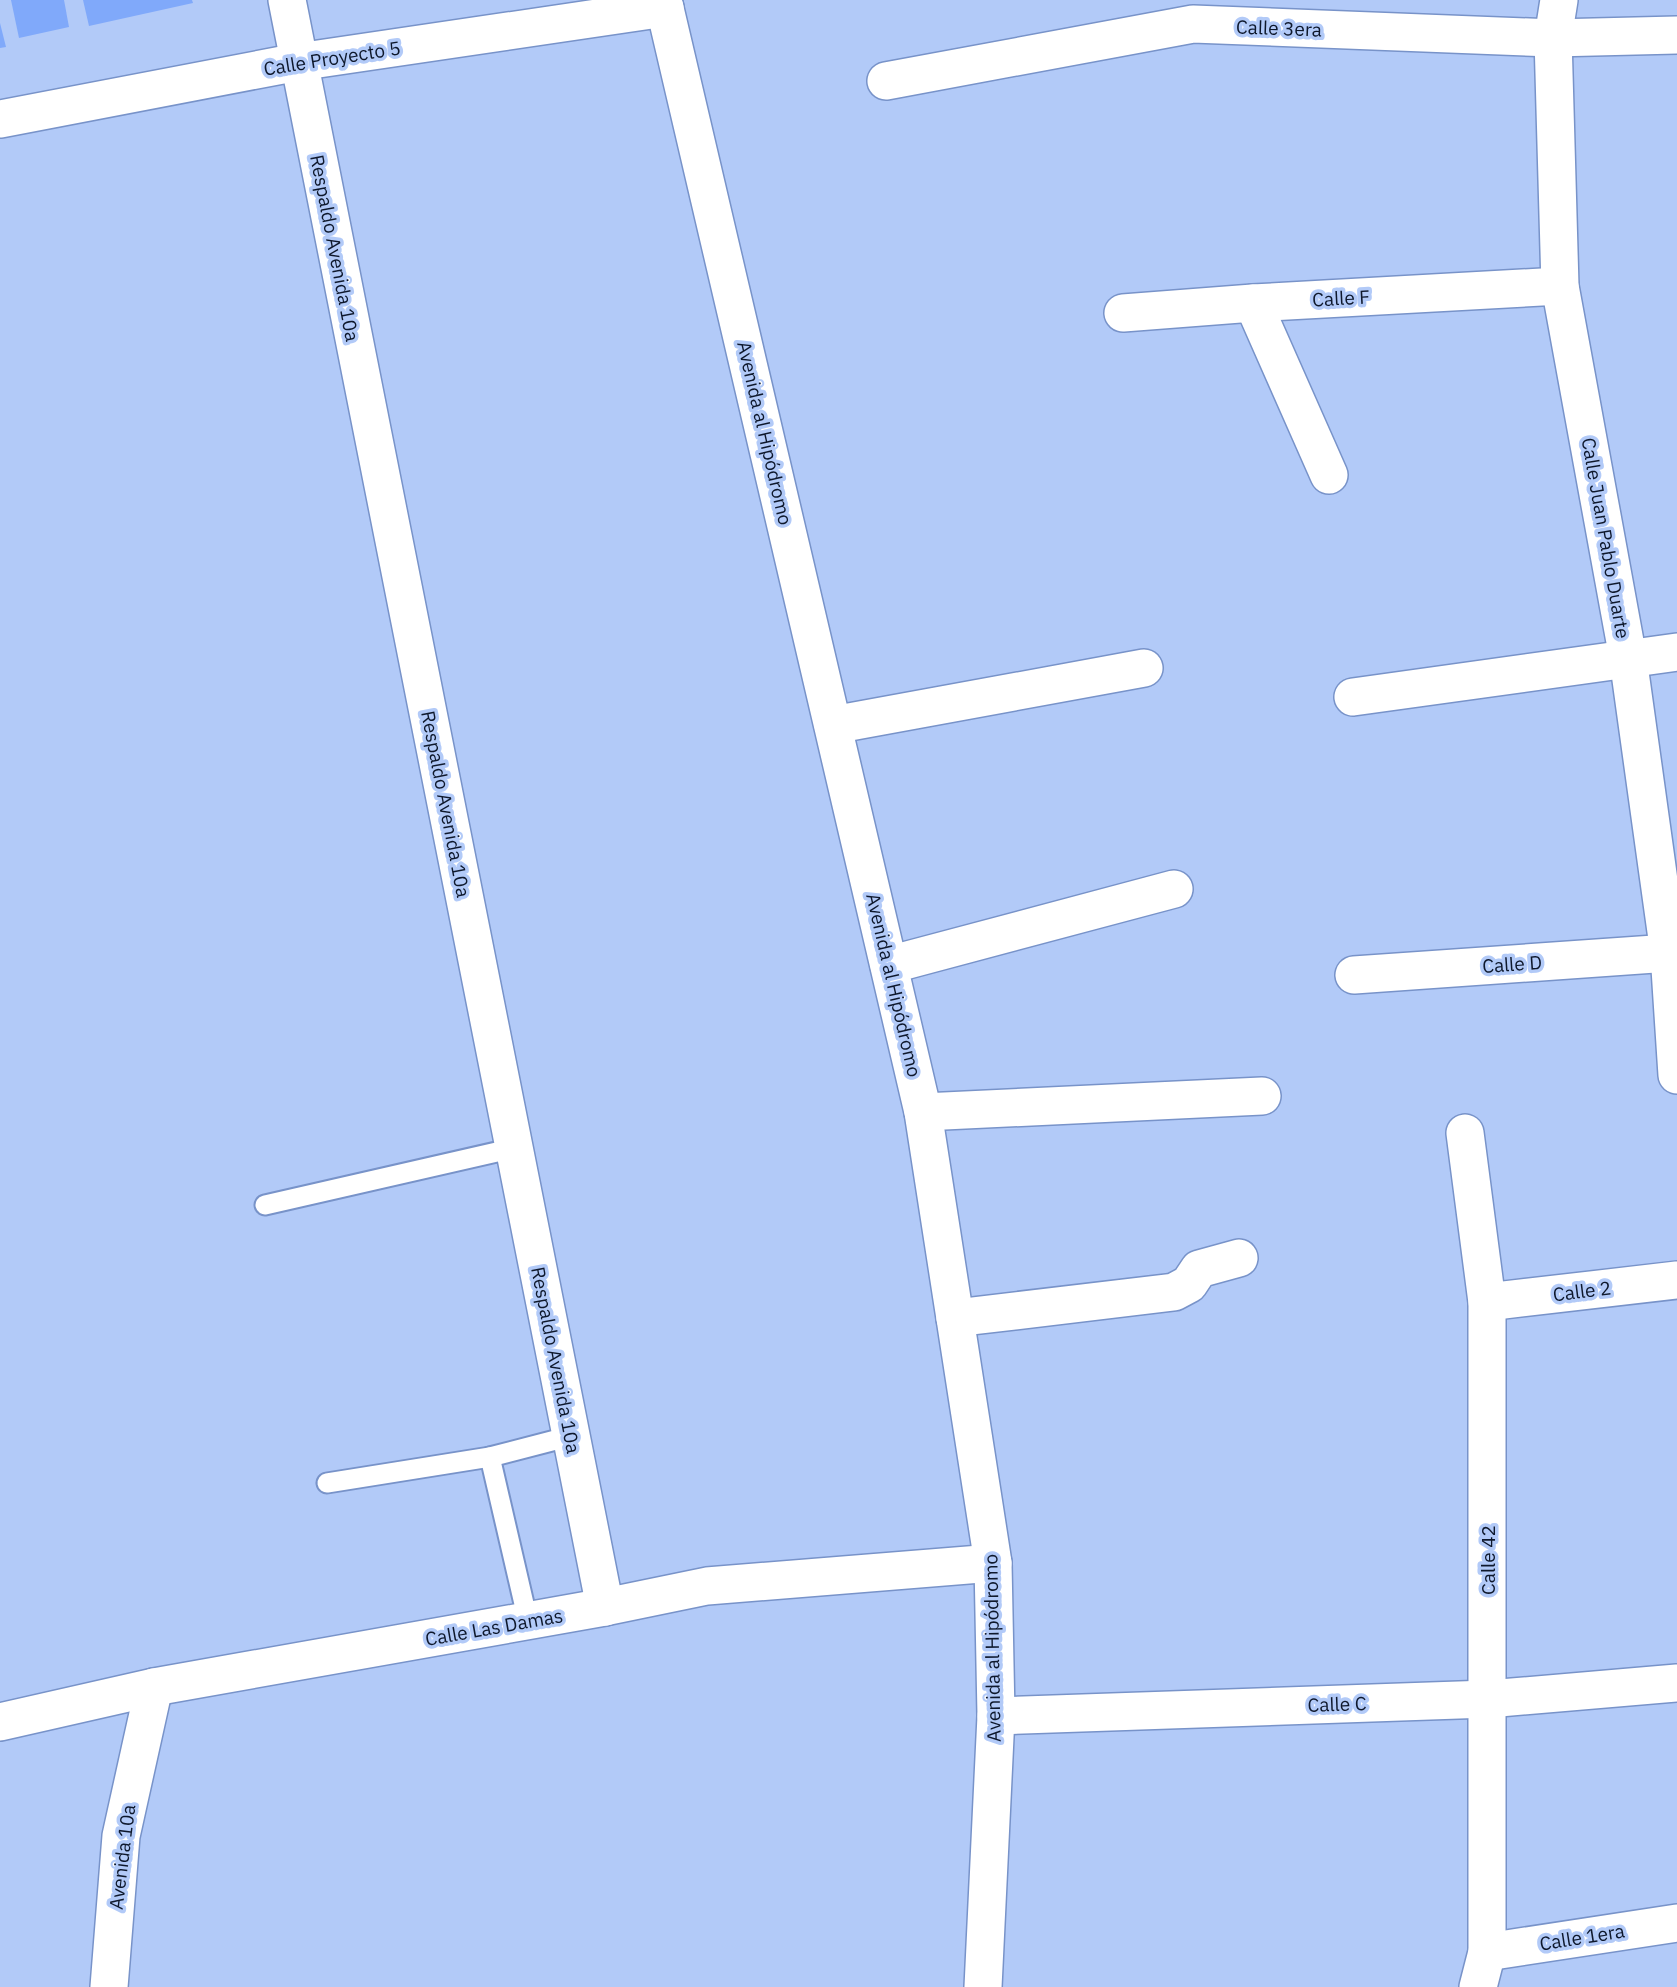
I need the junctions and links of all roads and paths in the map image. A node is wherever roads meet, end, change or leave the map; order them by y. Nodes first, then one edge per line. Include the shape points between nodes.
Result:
1 (287, 0) edge
2 (1559, 0) edge
3 (664, 4) edge
4 (1677, 35) edge
5 (1553, 38) junction
6 (298, 62) junction
7 (886, 80) dead end
8 (0, 119) edge
9 (1560, 286) junction
10 (1253, 303) junction
11 (1123, 313) dead end
12 (1329, 475) dead end
13 (1677, 652) edge
14 (1629, 658) junction
15 (1144, 668) dead end
16 (1353, 696) dead end
17 (833, 725) junction
18 (1174, 889) dead end
19 (1669, 953) junction
20 (889, 965) junction
21 (1354, 975) dead end
22 (1677, 1075) edge
23 (1262, 1096) dead end
24 (923, 1112) junction
25 (1465, 1133) dead end
26 (514, 1148) junction
27 (265, 1205) dead end
28 (1239, 1258) dead end
29 (1677, 1280) edge
30 (1487, 1302) junction
31 (955, 1318) junction
32 (571, 1436) junction
33 (490, 1457) junction
34 (327, 1483) dead end
35 (993, 1563) junction
36 (605, 1607) junction
37 (528, 1621) junction
38 (1677, 1683) edge
39 (154, 1687) junction
40 (1488, 1699) junction
41 (996, 1716) junction
42 (0, 1722) edge
43 (1677, 1923) edge
44 (1487, 1952) junction
45 (109, 1987) edge
46 (984, 1987) edge
47 (1478, 1987) edge

1 - 6 street, Respaldo Avenida 10a
2 - 5 street, Calle Juan Pablo Duarte
3 - 6 street, Calle Proyecto 5
3 - 17 street, Avenida al Hipódromo
4 - 5 street, Calle 3era
5 - 7 street, Calle 3era via 1194,24
5 - 9 street, Calle Juan Pablo Duarte
6 - 8 street, Calle Proyecto 5
6 - 26 street, Respaldo Avenida 10a
9 - 10 street, Calle F
9 - 14 street, Calle Juan Pablo Duarte
10 - 11 street, Calle F
10 - 12 street
13 - 14 street
14 - 16 street
14 - 19 street, Calle Juan Pablo Duarte
15 - 17 street
17 - 20 street, Avenida al Hipódromo
18 - 20 street
19 - 21 street, Calle D
19 - 22 street, Calle Juan Pablo Duarte
20 - 24 street, Avenida al Hipódromo
23 - 24 street
24 - 31 street, Avenida al Hipódromo
25 - 30 street, Calle 42
26 - 27 lane
26 - 32 street, Respaldo Avenida 10a
28 - 31 street via 1199,1269 1189,1284 1174,1292
29 - 30 street, Calle 2
30 - 40 street, Calle 42
31 - 35 street, Avenida al Hipódromo
32 - 33 lane
32 - 36 street, Respaldo Avenida 10a
33 - 34 lane
33 - 37 lane
35 - 36 street, Calle Las Damas via 707,1586
35 - 41 street, Avenida al Hipódromo
36 - 37 street, Calle Las Damas
37 - 39 street, Calle Las Damas
38 - 40 street, Calle C
39 - 42 street, Calle Las Damas
39 - 45 street, Avenida 10a via 121,1836
40 - 41 street, Calle C
40 - 44 street, Calle 42
41 - 46 street, Avenida al Hipódromo
43 - 44 street, Calle 1era
44 - 47 street, Calle 42

